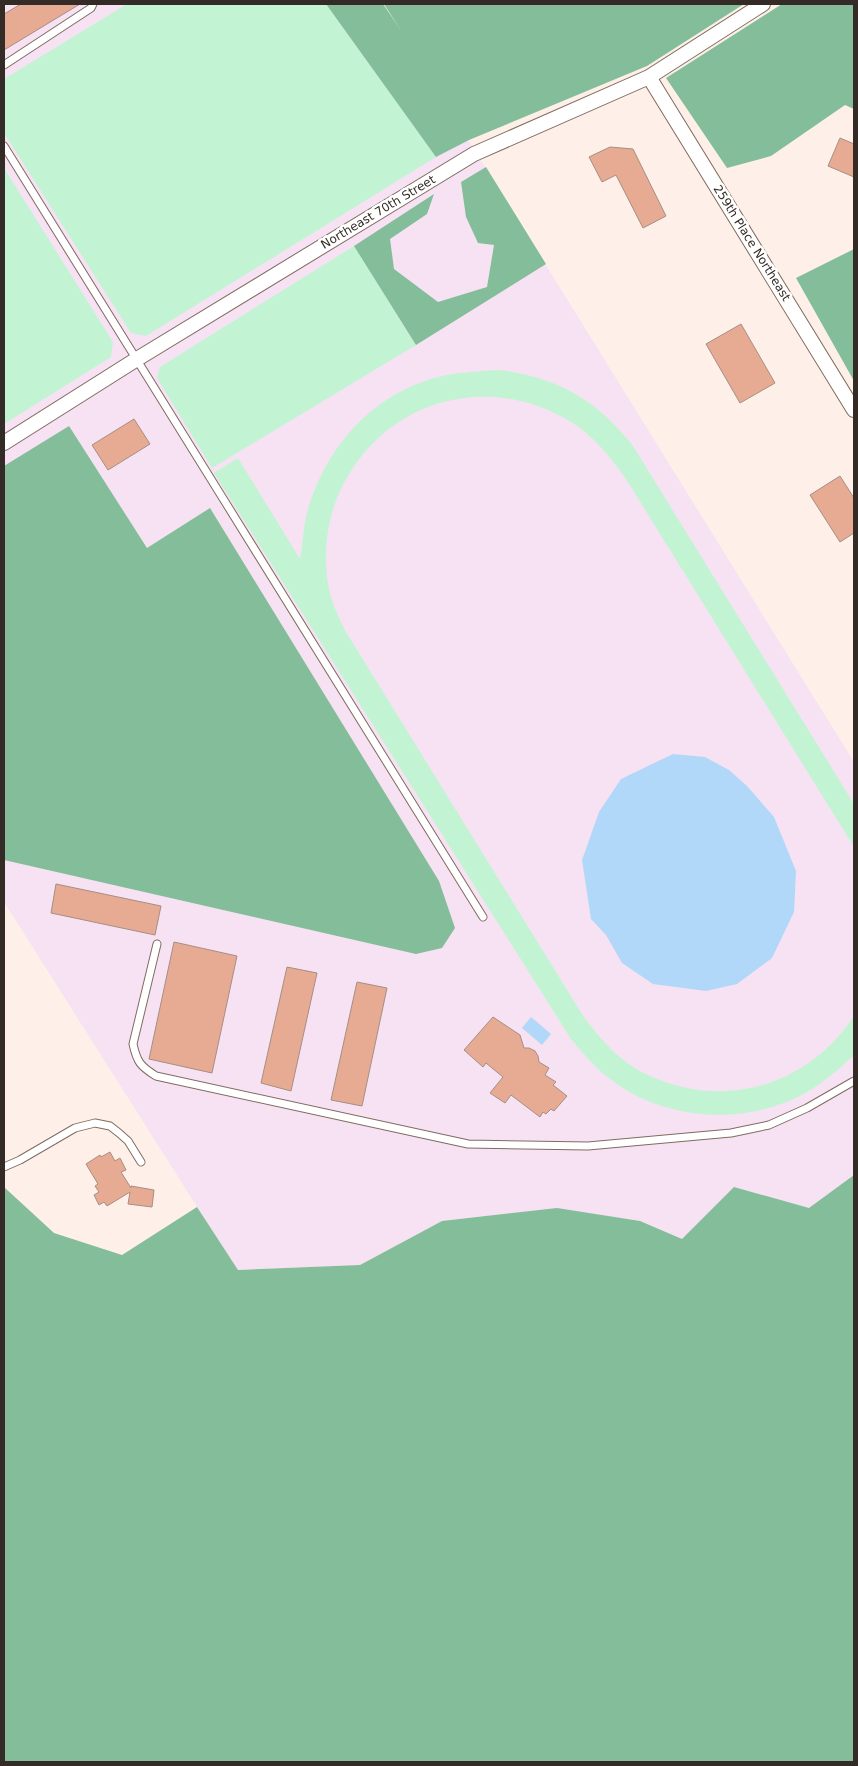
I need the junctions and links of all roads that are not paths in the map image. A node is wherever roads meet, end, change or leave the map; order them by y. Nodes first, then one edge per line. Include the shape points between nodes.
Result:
1 (93, 4) edge
2 (763, 4) edge
3 (4, 65) edge
4 (649, 77) junction
5 (4, 146) edge
6 (137, 359) junction
7 (854, 410) edge
8 (4, 443) edge
9 (483, 917) dead end
10 (157, 944) dead end
11 (854, 1081) edge
12 (141, 1162) dead end
13 (4, 1167) edge

1 - 3 lane
2 - 4 street, Northeast 70th Street
4 - 6 street, Northeast 70th Street via 474,154
4 - 7 street, 259th Place Northeast
5 - 6 lane
6 - 8 street, Northeast 70th Street
6 - 9 lane
10 - 11 lane via 132,1044 136,1059 156,1076 468,1144 588,1146 731,1133 769,1125 808,1108
12 - 13 lane via 119,1133 110,1126 95,1123 75,1128

